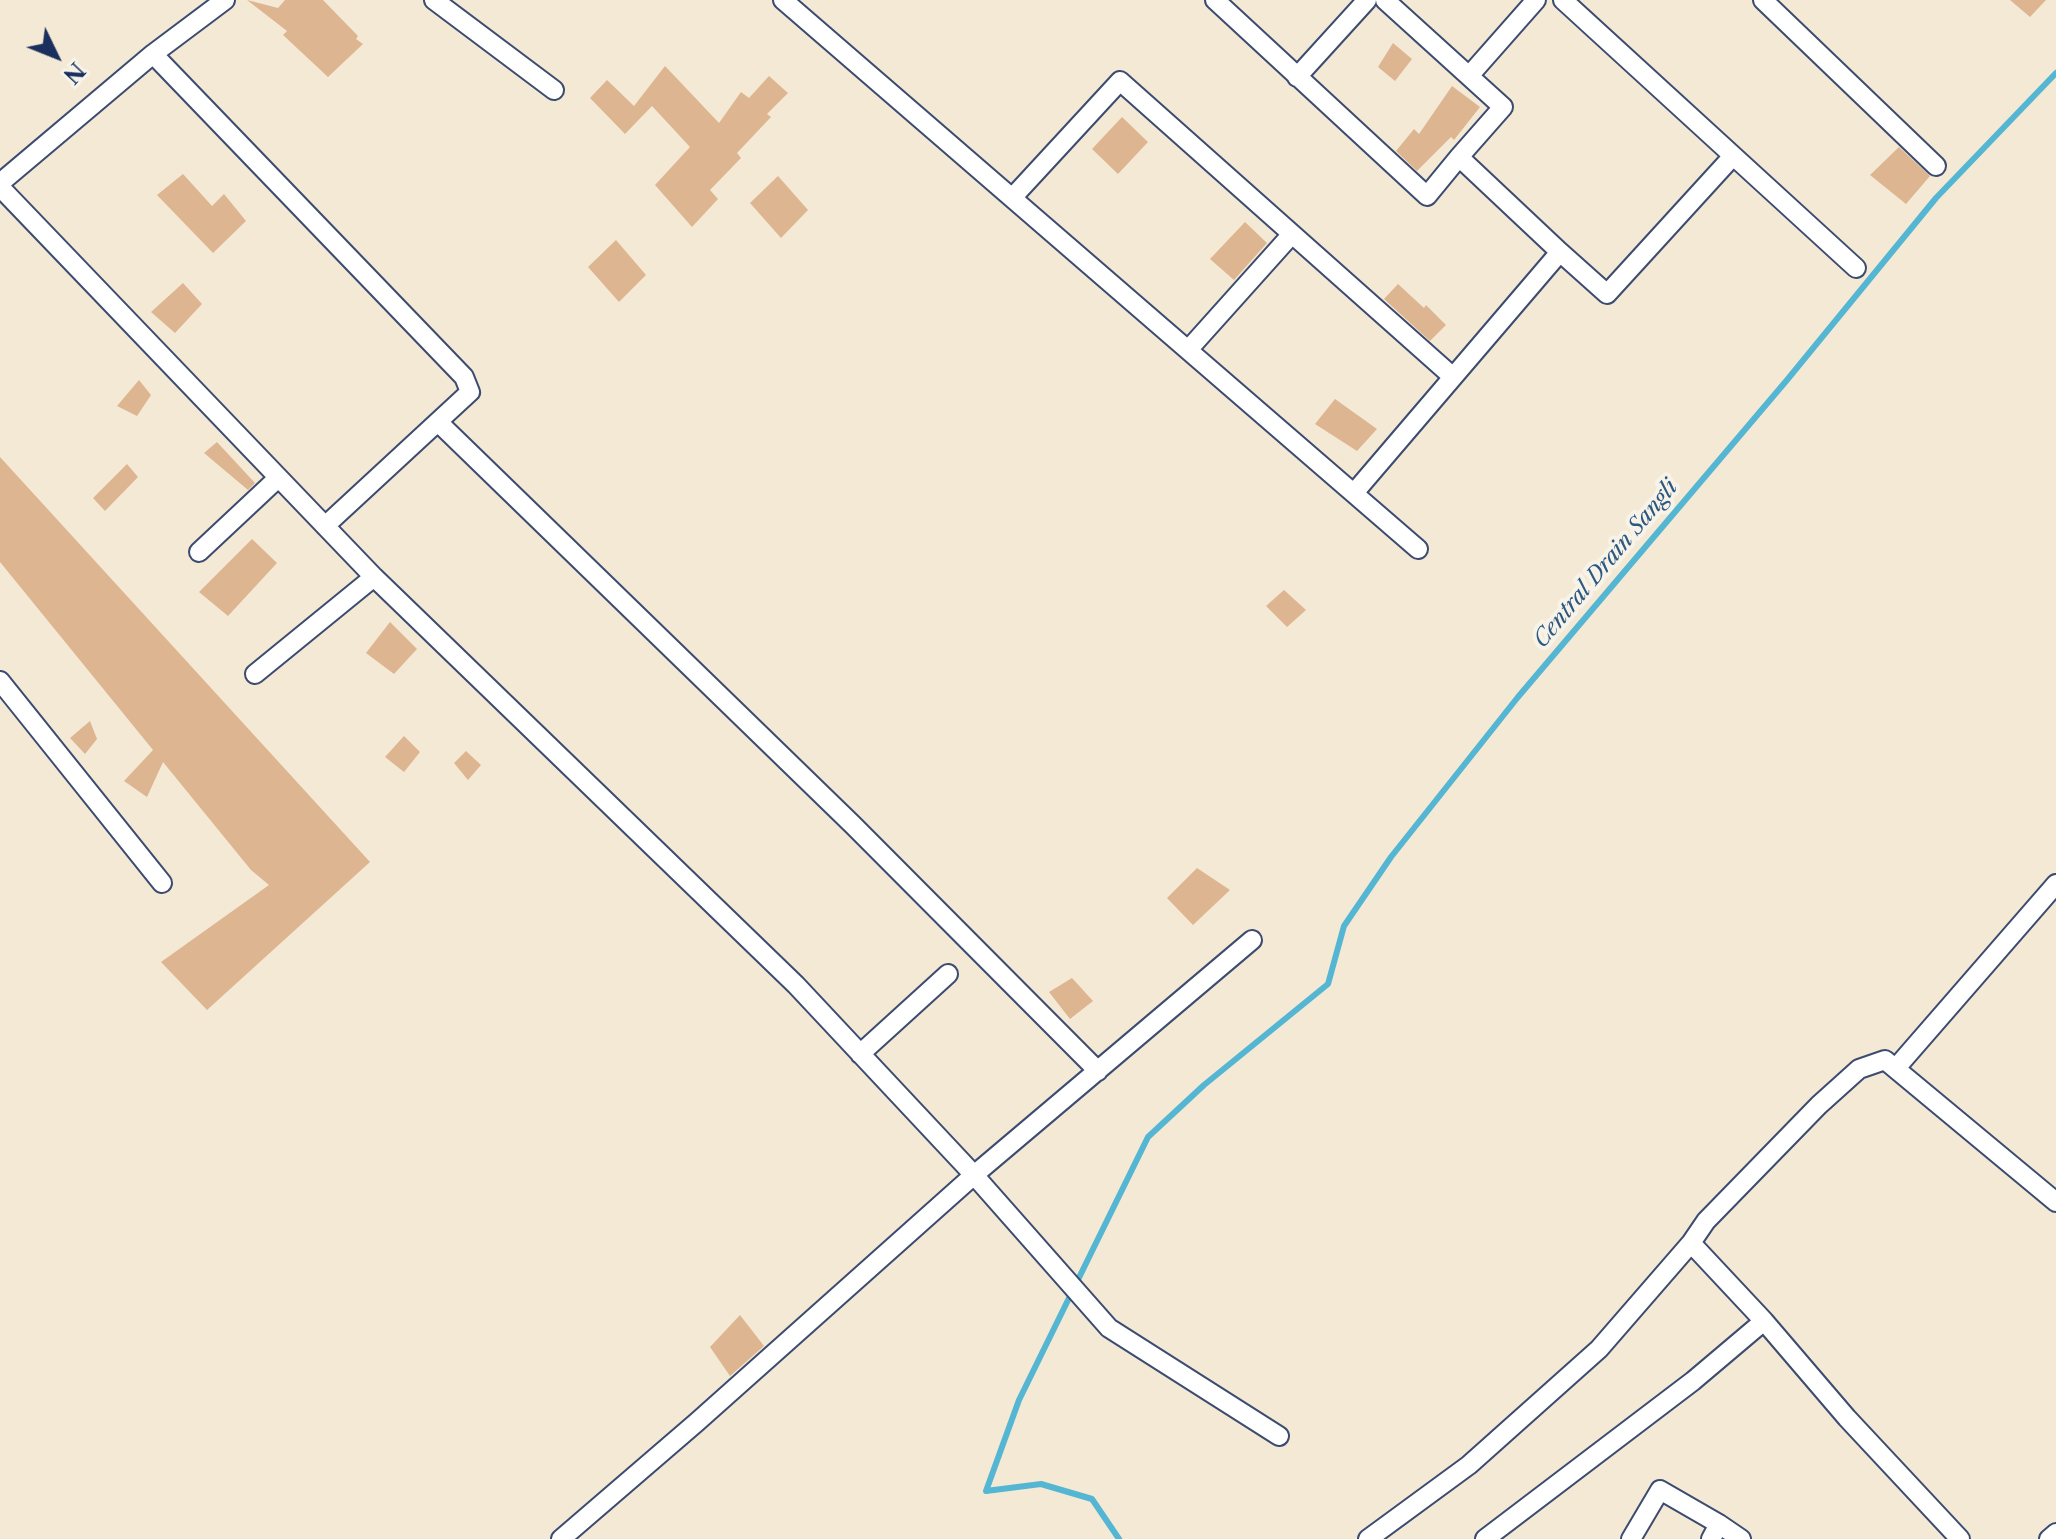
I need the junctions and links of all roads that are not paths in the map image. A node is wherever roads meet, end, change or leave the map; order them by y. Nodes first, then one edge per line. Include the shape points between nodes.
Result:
1 (225, 0) edge
2 (434, 0) edge
3 (783, 0) edge
4 (1215, 0) edge
5 (1367, 0) edge
6 (1385, 0) edge
7 (1536, 0) edge
8 (1563, 0) edge
9 (1763, 0) edge
10 (153, 54) junction
11 (1469, 76) junction
12 (1297, 77) junction
13 (554, 90) dead end
14 (1733, 156) junction
15 (1459, 157) junction
16 (1936, 166) dead end
17 (0, 185) edge
18 (1012, 198) junction
19 (1292, 234) junction
20 (1560, 252) junction
21 (1856, 268) dead end
22 (1188, 350) junction
23 (1453, 377) junction
24 (438, 422) junction
25 (278, 478) junction
26 (1354, 493) junction
27 (325, 526) junction
28 (1418, 549) dead end
29 (199, 552) dead end
30 (374, 577) junction
31 (255, 674) dead end
32 (0, 681) edge
33 (162, 883) dead end
34 (2056, 884) edge
35 (1252, 940) dead end
36 (948, 974) dead end
37 (860, 1054) junction
38 (1896, 1068) junction
39 (1098, 1071) junction
40 (974, 1175) junction
41 (2056, 1202) edge
42 (1691, 1243) junction
43 (1764, 1321) junction
44 (1279, 1436) dead end
45 (1715, 1532) edge
46 (2056, 1533) edge
47 (561, 1539) edge
48 (1368, 1539) edge
49 (1485, 1539) edge
50 (1631, 1539) edge
51 (1741, 1539) edge
52 (1960, 1539) edge
53 (2049, 1539) edge

1 - 10 street
2 - 13 street
3 - 18 street
4 - 12 street
5 - 12 street
6 - 11 street
7 - 11 street
8 - 14 street
9 - 16 street
10 - 17 street
10 - 24 street via 464,377 470,392
11 - 15 street via 1503,107
12 - 15 street via 1427,196
14 - 20 street via 1607,294
14 - 21 street
15 - 20 street
17 - 25 street
18 - 19 street via 1120,81
18 - 22 street
19 - 22 street
19 - 23 street
20 - 23 street
22 - 26 street
23 - 26 street
24 - 27 street
24 - 39 street
25 - 27 street
25 - 29 street
26 - 28 street
27 - 30 street
30 - 31 street
30 - 37 street via 796,985
32 - 33 street
34 - 38 street
35 - 39 street
36 - 37 street
37 - 40 street
38 - 41 street
38 - 42 street via 1885,1060 1859,1069 1755,1169
39 - 40 street
40 - 44 street via 1109,1328
40 - 47 street
42 - 43 street
42 - 48 street via 1599,1349 1469,1465
43 - 49 street
43 - 52 street
45 - 50 street via 1660,1490
45 - 51 street
46 - 53 street

